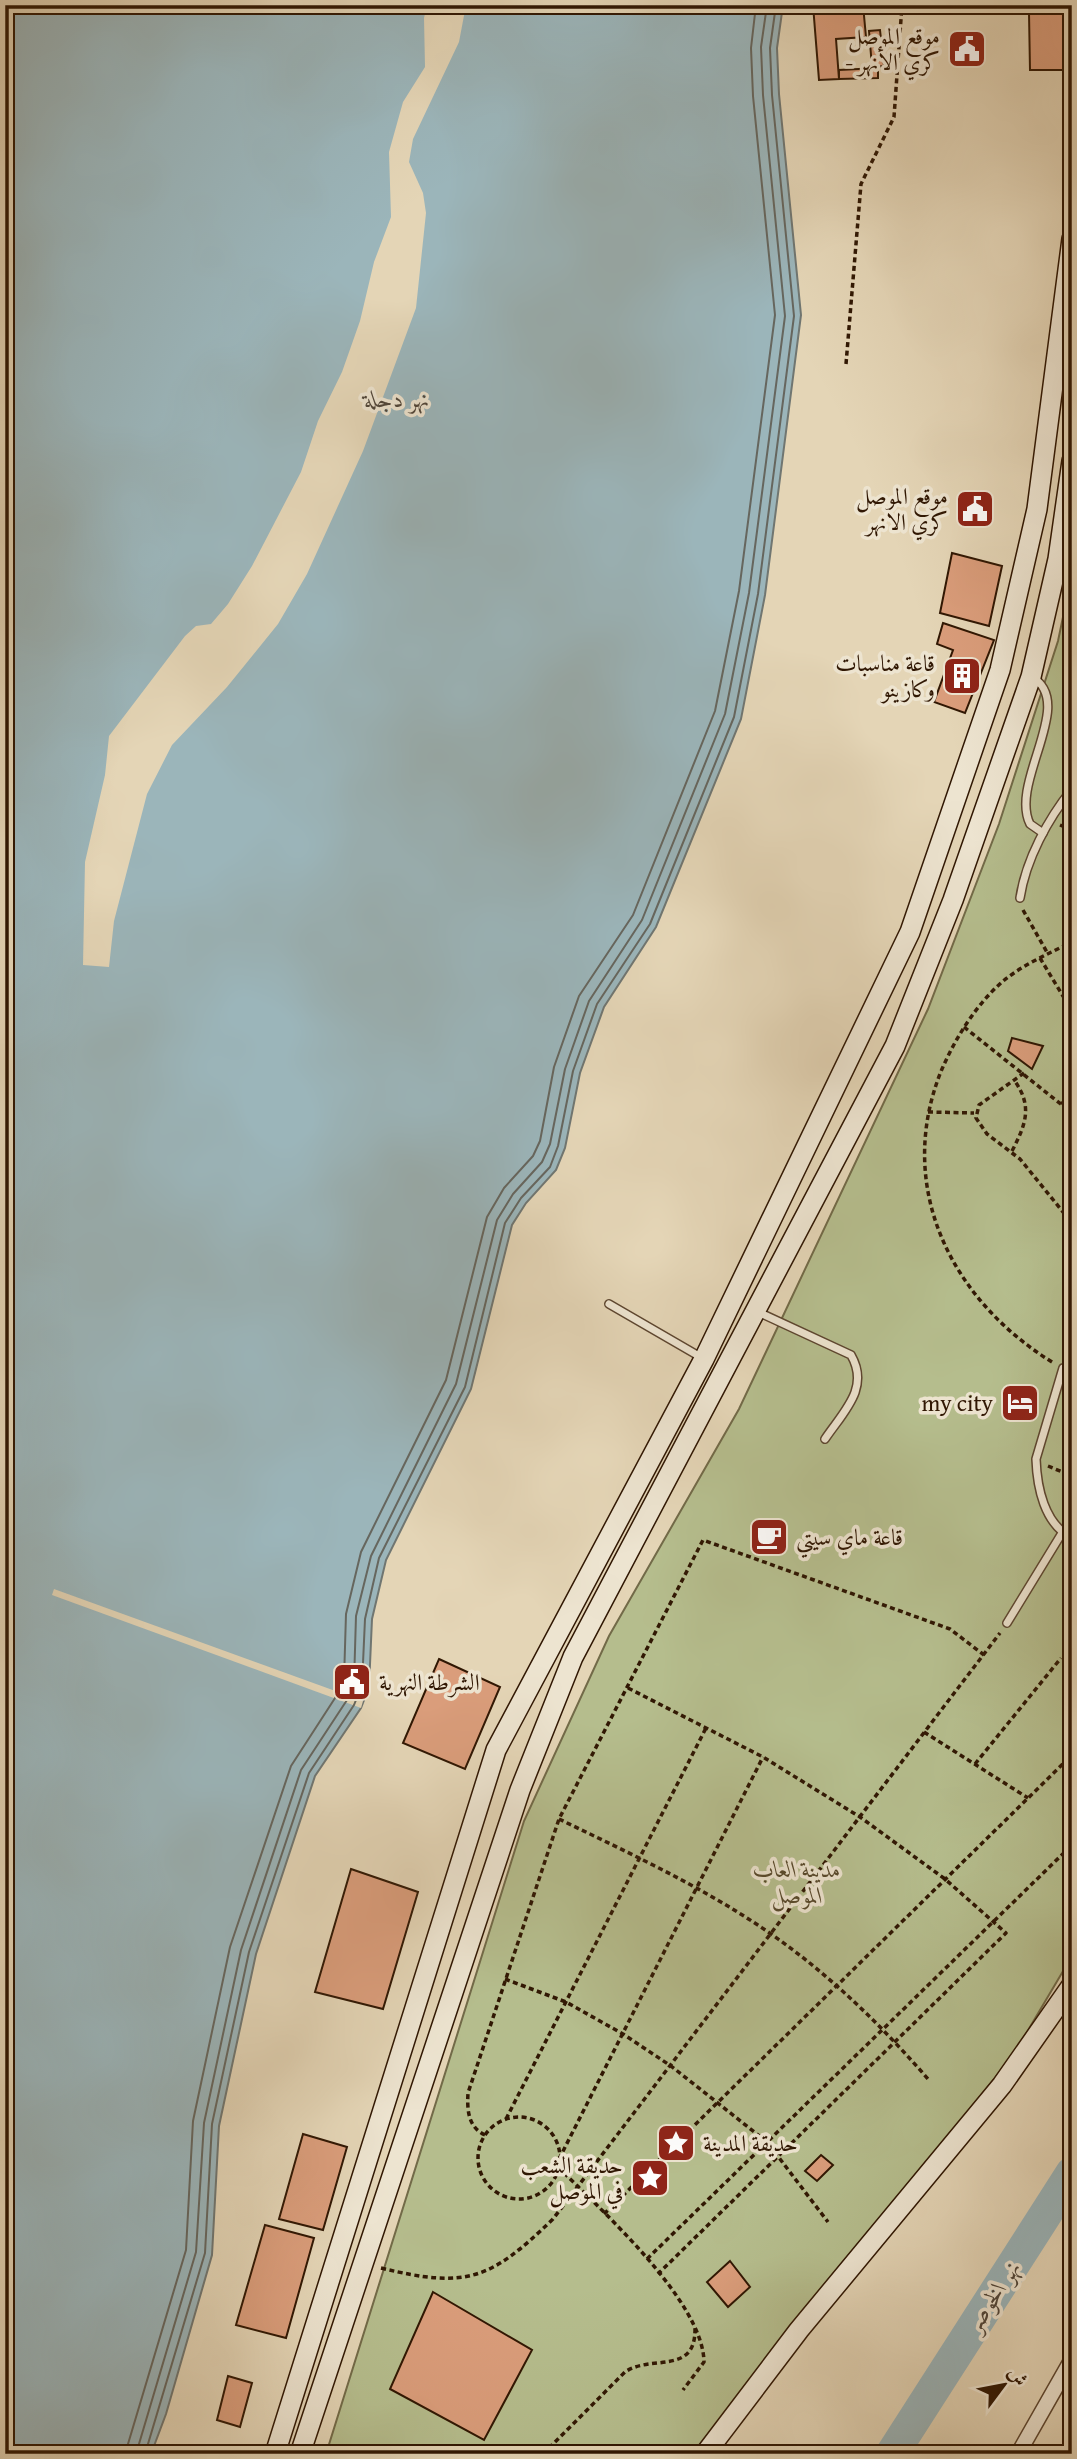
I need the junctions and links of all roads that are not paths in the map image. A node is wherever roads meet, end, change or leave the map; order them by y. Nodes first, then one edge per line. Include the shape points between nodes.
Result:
1 (1072, 239) edge
2 (1072, 461) edge
3 (1031, 677) junction
4 (1058, 699) dead end
5 (1048, 752) dead end
6 (1072, 789) edge
7 (1043, 833) junction
8 (1020, 898) road end
9 (813, 1139) junction
10 (840, 1151) junction
11 (609, 1304) dead end
12 (758, 1311) junction
13 (704, 1359) junction
14 (1063, 1368) road end
15 (825, 1439) dead end
16 (1062, 1533) junction
17 (1072, 1538) edge
18 (1007, 1623) road end
19 (1072, 1985) edge
20 (342, 2245) junction
21 (367, 2258) junction
22 (1072, 2360) edge
23 (275, 2454) edge
24 (300, 2454) edge
25 (705, 2454) edge
26 (1018, 2454) edge

1 - 9 main road via 1037,509 1000,670 910,932
2 - 3 main road via 1058,559
3 - 4 lane via 1047,684
3 - 10 main road via 953,900 895,1046
5 - 7 lane via 1025,804 1030,824
6 - 7 lane
7 - 8 lane
9 - 10 main road
9 - 13 main road
10 - 12 main road
11 - 13 lane
12 - 15 lane via 851,1355 859,1367 860,1384
12 - 21 main road via 573,1657 520,1790
13 - 20 main road via 496,1750
14 - 16 lane via 1036,1459 1044,1505
16 - 17 lane
16 - 18 lane
19 - 25 main road via 995,2094 816,2309
20 - 21 main road
20 - 23 main road
21 - 24 main road
22 - 26 street

